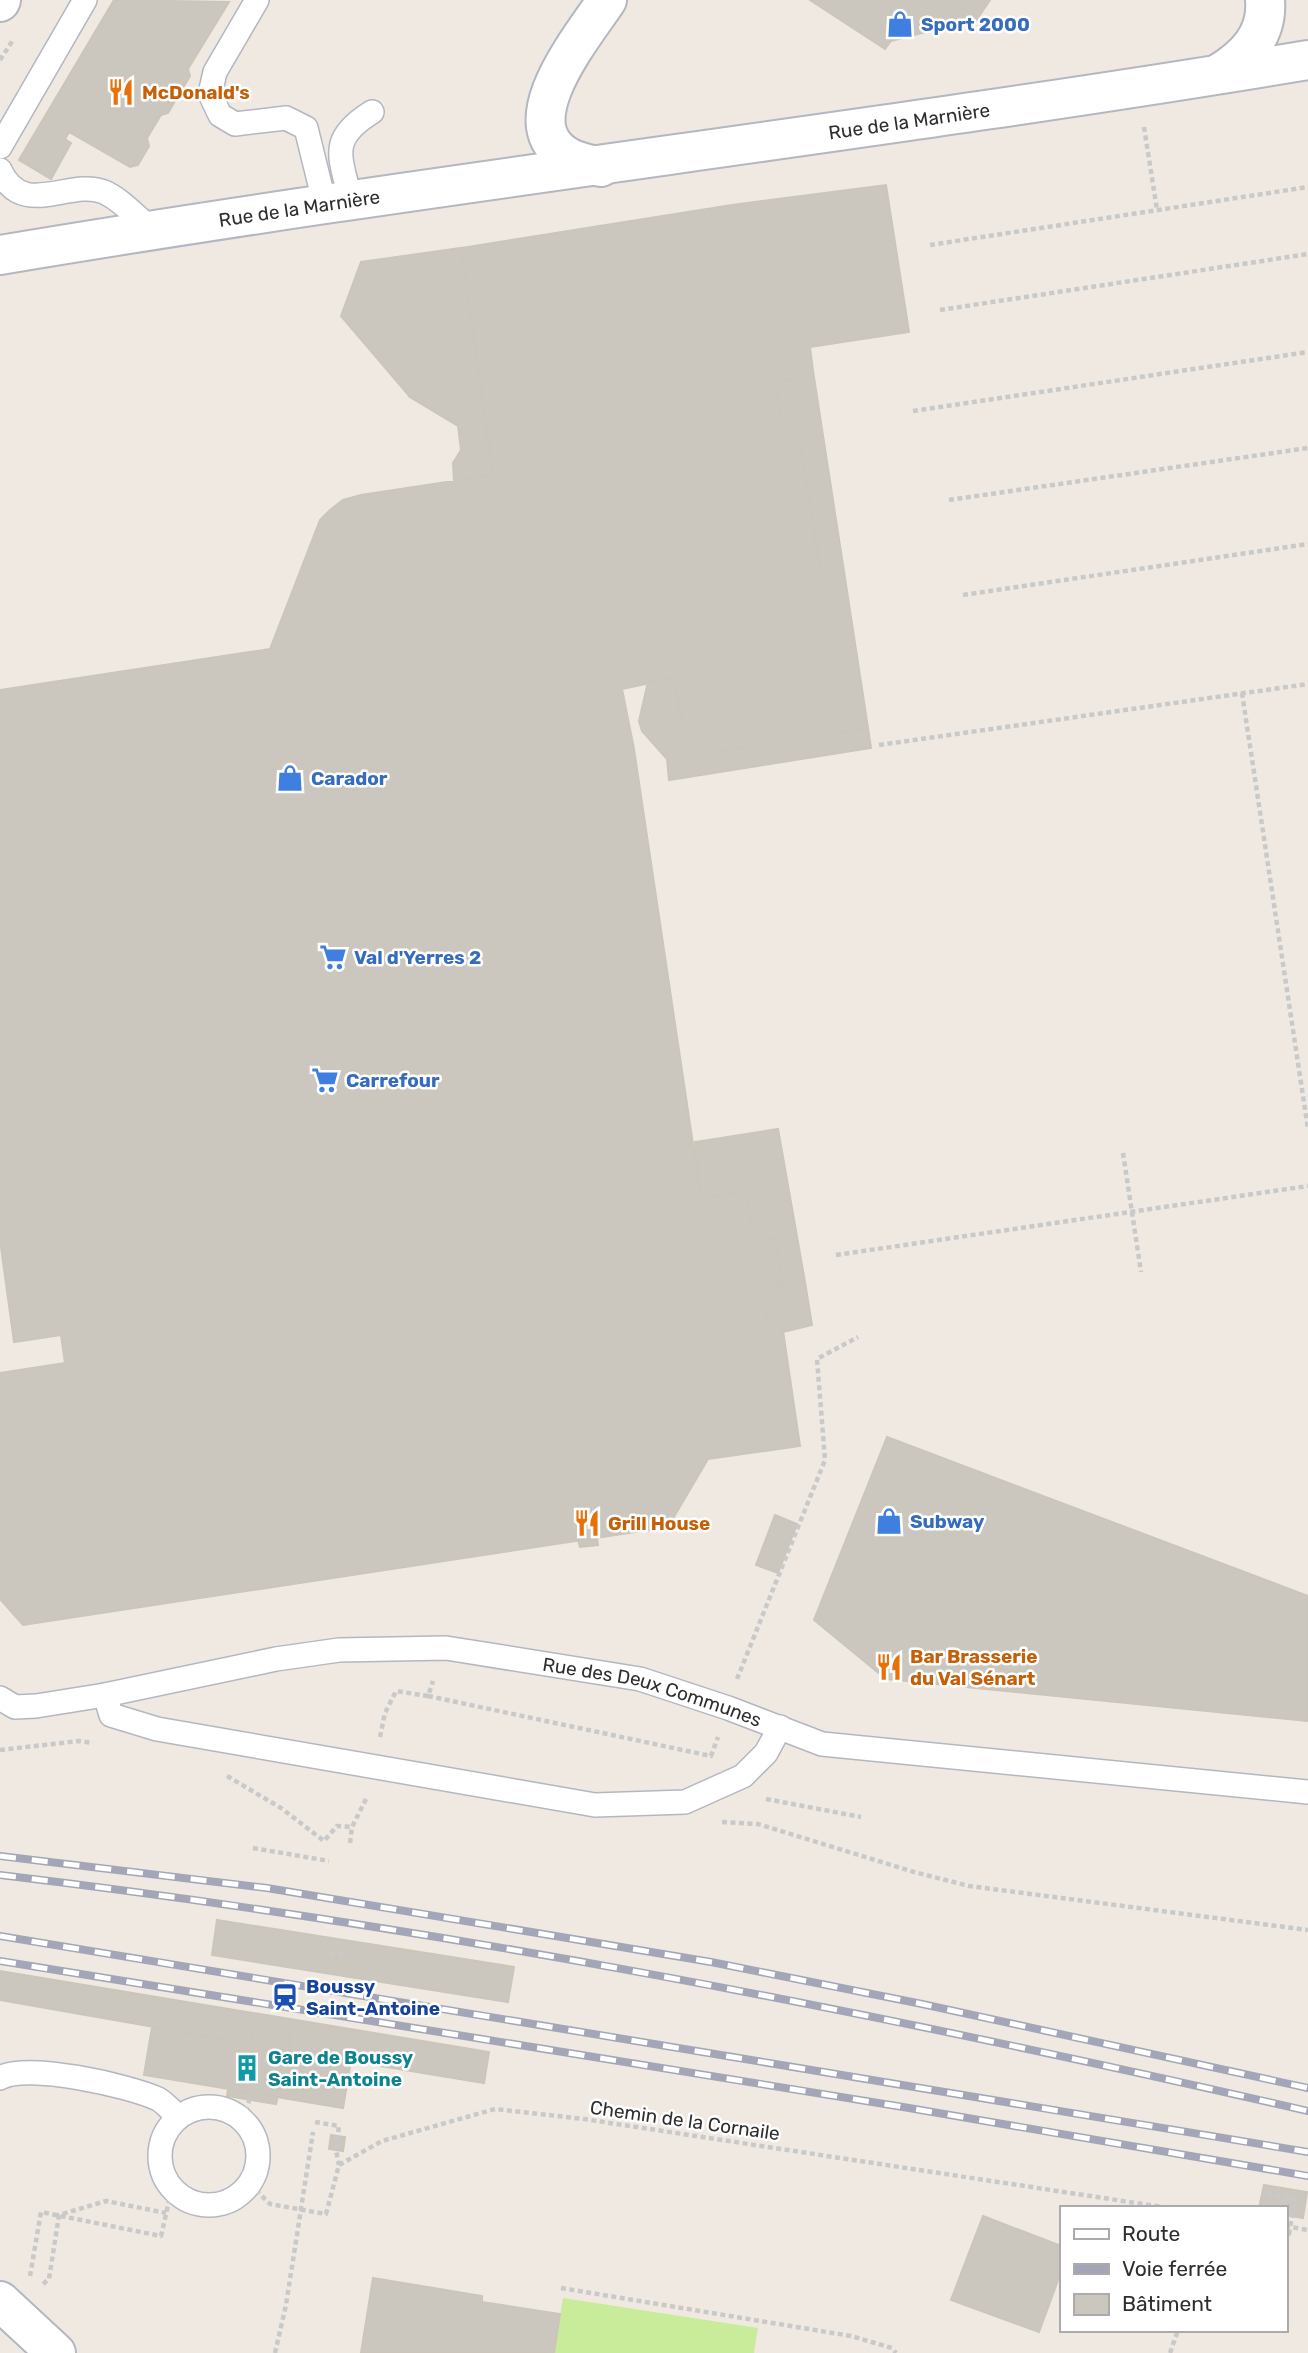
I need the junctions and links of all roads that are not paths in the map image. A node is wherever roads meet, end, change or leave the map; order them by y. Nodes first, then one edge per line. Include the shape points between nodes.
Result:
1 (85, 0) edge
2 (257, 0) edge
3 (607, 0) edge
4 (1265, 0) edge
5 (1308, 60) edge
6 (1217, 75) junction
7 (372, 113) dead end
8 (0, 147) edge
9 (601, 167) junction
10 (0, 170) edge
11 (338, 204) junction
12 (153, 230) junction
13 (0, 255) edge
14 (105, 1695) junction
15 (0, 1698) edge
16 (780, 1727) junction
17 (1308, 1792) edge
18 (0, 2078) edge
19 (178, 2117) junction
20 (0, 2301) edge
21 (56, 2353) edge

1 - 8 lane
2 - 11 lane via 215,72 210,94 220,116 235,124 286,118 306,128
3 - 9 street, Rue de la Marnière via 550,89 545,114 546,132 553,145 574,160
4 - 6 street, Rue de la Marnière via 1266,15 1256,42 1240,61
5 - 6 street, Rue de la Marnière
6 - 9 street, Rue de la Marnière
7 - 11 lane via 343,135
9 - 11 street, Rue de la Marnière
10 - 12 lane via 5,182 18,192 39,196 92,189 107,193
11 - 12 street, Rue de la Marnière
12 - 13 street, Rue de la Marnière
14 - 15 lane, Rue des Deux Communes via 15,1707
14 - 16 lane, Rue des Deux Communes via 276,1658 339,1650 446,1648 640,1679
14 - 16 lane via 111,1715 158,1729 595,1805 685,1802 743,1776 766,1753
16 - 17 lane, Rue des Deux Communes via 822,1744
18 - 19 lane via 56,2073 160,2100
19 - 19 lane via 211,2106 228,2109 253,2133 259,2149 258,2167 237,2197 201,2205 184,2199 163,2176 161,2144
20 - 21 street

